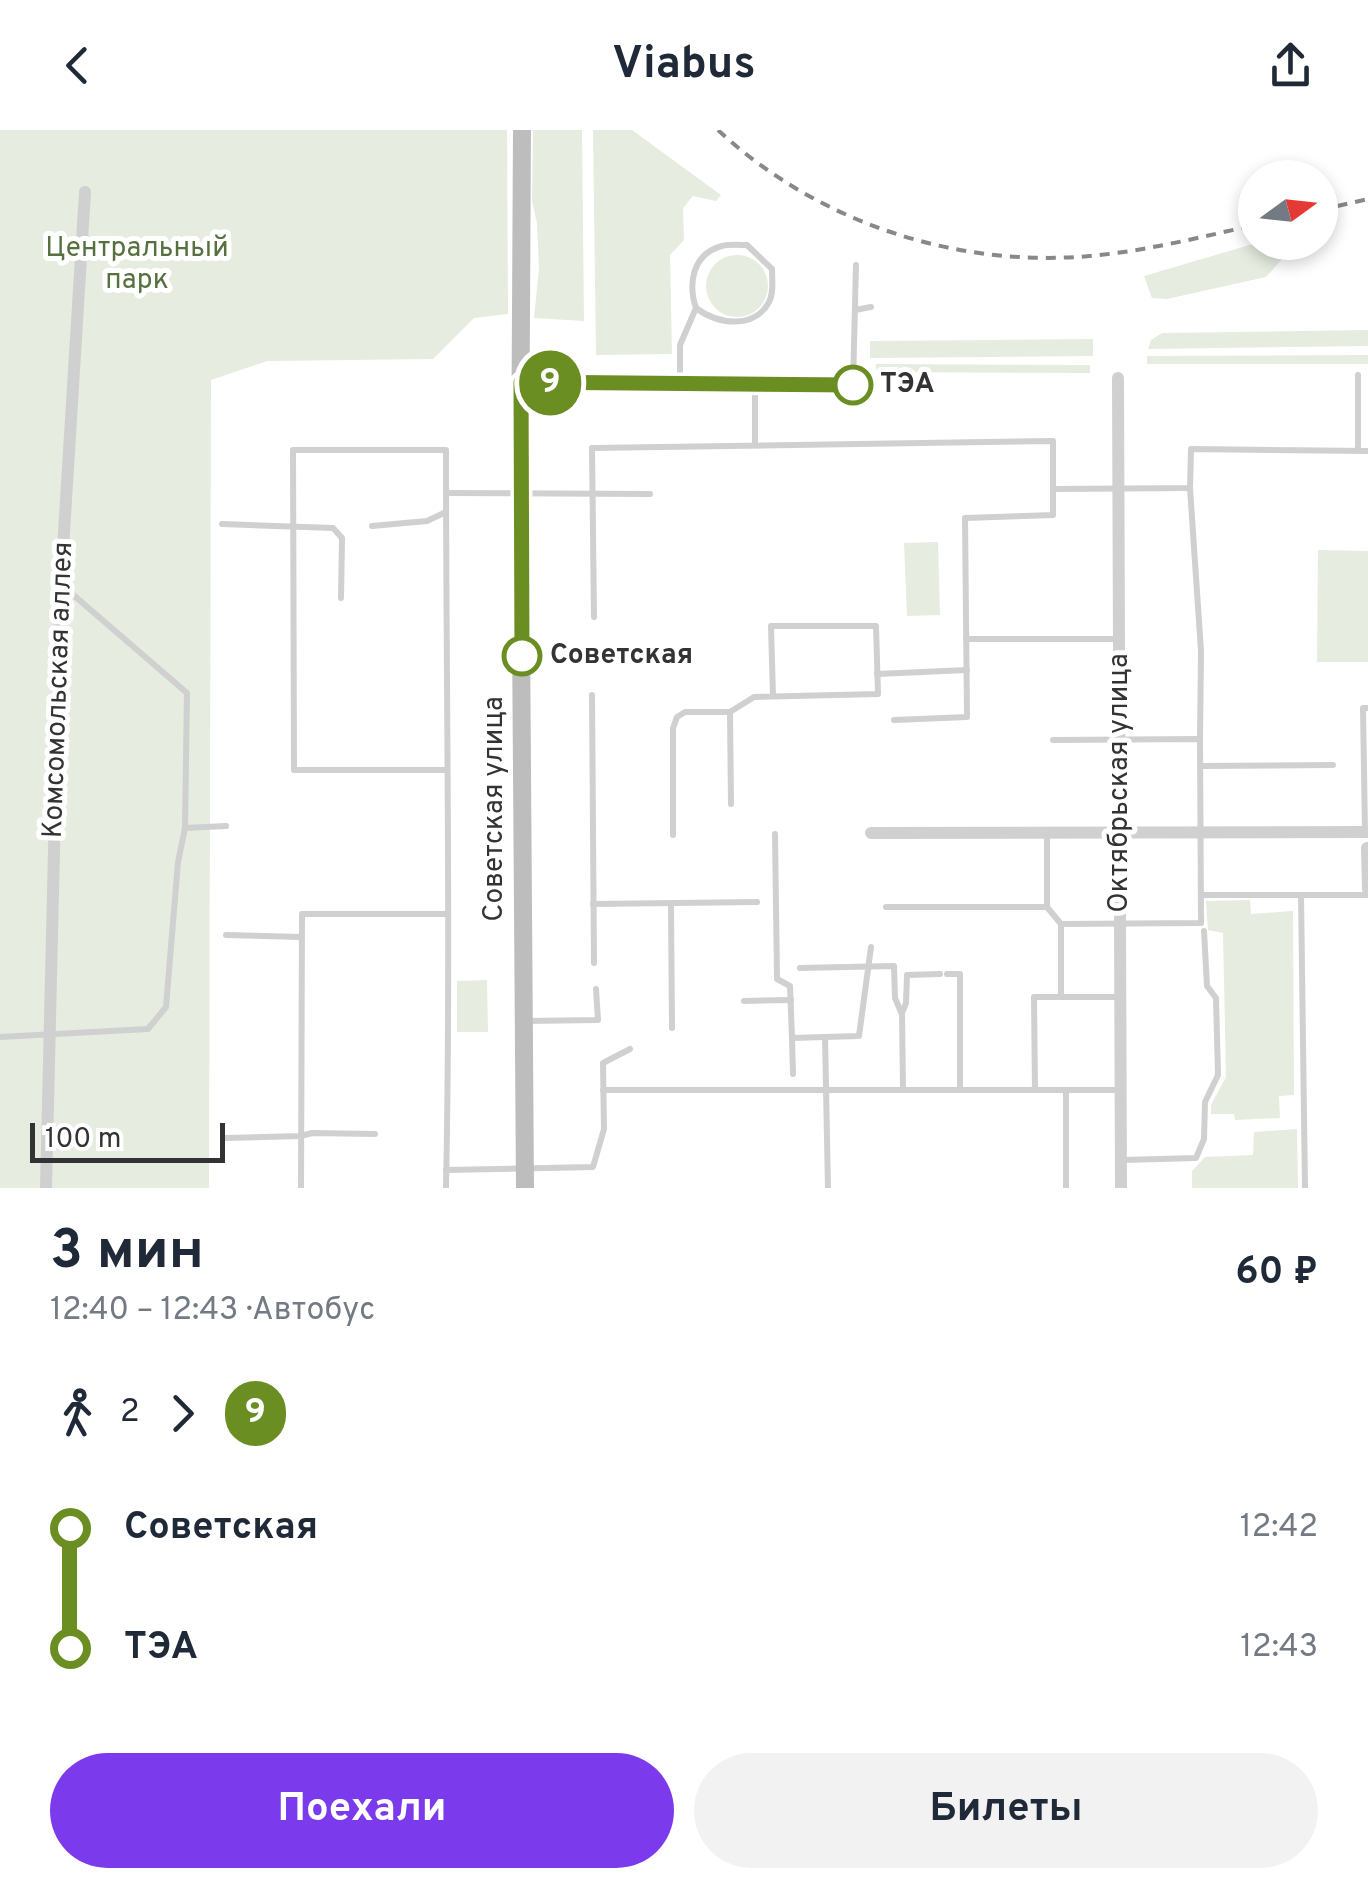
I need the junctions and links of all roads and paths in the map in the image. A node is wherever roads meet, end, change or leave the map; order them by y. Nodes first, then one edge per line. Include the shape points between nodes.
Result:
1 (522, 130) edge
2 (85, 192) dead end
3 (856, 265) dead end
4 (871, 307) dead end
5 (696, 308) junction
6 (855, 310) junction
7 (1358, 375) dead end
8 (1118, 378) dead end
9 (755, 385) dead end
10 (853, 385) dead end
11 (680, 386) dead end
12 (755, 446) junction
13 (1358, 451) junction
14 (1368, 451) edge
15 (1190, 488) junction
16 (1053, 490) junction
17 (1118, 490) junction
18 (520, 492) junction
19 (593, 492) junction
20 (446, 493) junction
21 (650, 494) dead end
22 (446, 512) junction
23 (222, 524) dead end
24 (293, 525) junction
25 (372, 526) dead end
26 (61, 584) junction
27 (341, 598) dead end
28 (594, 617) dead end
29 (966, 640) junction
30 (1119, 640) junction
31 (967, 670) junction
32 (877, 674) junction
33 (592, 695) dead end
34 (773, 696) junction
35 (1368, 708) edge
36 (730, 712) junction
37 (894, 720) dead end
38 (1200, 739) junction
39 (1053, 740) dead end
40 (1120, 740) junction
41 (1200, 766) junction
42 (1333, 766) dead end
43 (446, 770) junction
44 (731, 804) dead end
45 (226, 826) dead end
46 (185, 828) junction
47 (1120, 830) junction
48 (1046, 831) junction
49 (1201, 831) junction
50 (1366, 832) edge
51 (871, 833) dead end
52 (775, 834) dead end
53 (674, 835) dead end
54 (1367, 848) edge
55 (1368, 892) edge
56 (1201, 896) junction
57 (1301, 896) junction
58 (757, 902) dead end
59 (593, 904) junction
60 (671, 904) junction
61 (886, 907) dead end
62 (1047, 907) junction
63 (446, 914) junction
64 (1061, 924) junction
65 (1120, 924) junction
66 (1204, 931) dead end
67 (226, 935) dead end
68 (302, 936) junction
69 (871, 946) dead end
70 (594, 963) dead end
71 (868, 967) junction
72 (800, 968) dead end
73 (596, 989) dead end
74 (1060, 997) junction
75 (1120, 998) junction
76 (791, 1000) junction
77 (744, 1002) dead end
78 (902, 1013) junction
79 (524, 1021) junction
80 (672, 1028) dead end
81 (50, 1036) junction
82 (0, 1037) edge
83 (824, 1037) junction
84 (792, 1038) junction
85 (630, 1050) dead end
86 (793, 1074) dead end
87 (826, 1089) junction
88 (904, 1089) junction
89 (604, 1090) junction
90 (960, 1090) junction
91 (1035, 1090) junction
92 (1066, 1090) junction
93 (1120, 1090) junction
94 (375, 1134) dead end
95 (301, 1136) junction
96 (224, 1138) dead end
97 (1120, 1160) junction
98 (524, 1168) junction
99 (446, 1170) junction
100 (46, 1188) edge
101 (301, 1188) edge
102 (446, 1188) edge
103 (524, 1188) edge
104 (828, 1188) edge
105 (1066, 1188) edge
106 (1121, 1188) edge
107 (1305, 1188) edge

1 - 18 main road, Советская улица
2 - 26 street, Комсомольская аллея
3 - 6 lane
4 - 6 lane
5 - 5 lane via 712,321 744,321 762,312 772,298 772,269 748,245 706,254 695,267
5 - 11 lane via 680,345
6 - 10 lane
7 - 13 lane
8 - 17 street, Октябрьская улица
9 - 12 lane
12 - 16 lane via 1053,441
12 - 19 lane via 592,448
13 - 14 lane
13 - 15 lane via 1192,449
15 - 17 lane
15 - 38 lane
16 - 17 lane
16 - 29 lane via 1053,515 965,518
17 - 30 street, Октябрьская улица
18 - 19 lane
18 - 20 lane
18 - 79 main road, Советская улица
19 - 21 lane
19 - 28 lane
20 - 22 lane
20 - 24 lane via 446,450 293,450
22 - 25 lane via 426,522
22 - 43 lane
23 - 24 lane
24 - 27 lane via 333,528 342,538
24 - 43 lane via 294,770
26 - 46 lane via 187,693
26 - 81 street, Комсомольская аллея
29 - 30 lane
29 - 31 lane
30 - 40 street, Октябрьская улица
31 - 32 lane
31 - 37 lane via 968,717
32 - 34 lane via 878,694
32 - 34 lane via 876,626 772,626
33 - 59 lane
34 - 36 lane via 754,697
35 - 50 lane
36 - 44 lane
36 - 53 lane via 677,716
38 - 40 lane
38 - 41 lane
39 - 40 lane
40 - 47 street, Октябрьская улица
41 - 42 lane
41 - 49 lane
43 - 63 lane
45 - 46 lane
46 - 81 lane via 166,1007 148,1029
47 - 48 street
47 - 49 street
47 - 65 street, Октябрьская улица
48 - 51 street
48 - 62 lane
49 - 50 street
49 - 56 lane
52 - 76 lane via 777,979 790,986
54 - 55 street
55 - 57 lane
56 - 57 lane
56 - 65 lane via 1201,923
57 - 107 lane
58 - 60 lane
59 - 60 lane
59 - 70 lane
60 - 80 lane
61 - 62 lane
62 - 64 lane
63 - 68 lane via 302,914
63 - 99 lane
64 - 65 lane
64 - 74 lane
65 - 75 street, Октябрьская улица
66 - 97 lane via 1207,986 1216,998 1218,1075 1206,1102 1204,1139 1196,1158
67 - 68 lane
68 - 95 lane
69 - 71 lane
71 - 72 lane
71 - 78 lane via 894,966
71 - 83 lane via 859,1036
73 - 79 lane via 598,1020
74 - 75 lane
74 - 91 lane via 1034,998
75 - 93 street, Октябрьская улица
76 - 77 lane
76 - 84 lane
78 - 88 lane
78 - 90 lane via 907,975 960,974
79 - 98 main road, Советская улица
81 - 82 lane
81 - 100 street, Комсомольская аллея
83 - 84 lane
83 - 87 lane
84 - 86 lane
85 - 89 lane via 603,1063
87 - 88 lane
87 - 89 lane
87 - 104 lane
88 - 90 lane
89 - 98 lane via 604,1129 593,1167
90 - 91 lane
91 - 92 lane
92 - 93 lane
92 - 105 lane
93 - 97 street, Октябрьская улица
94 - 95 lane
95 - 96 lane
95 - 101 lane
97 - 106 street, Октябрьская улица
98 - 99 lane
98 - 103 main road, Советская улица
99 - 102 lane

